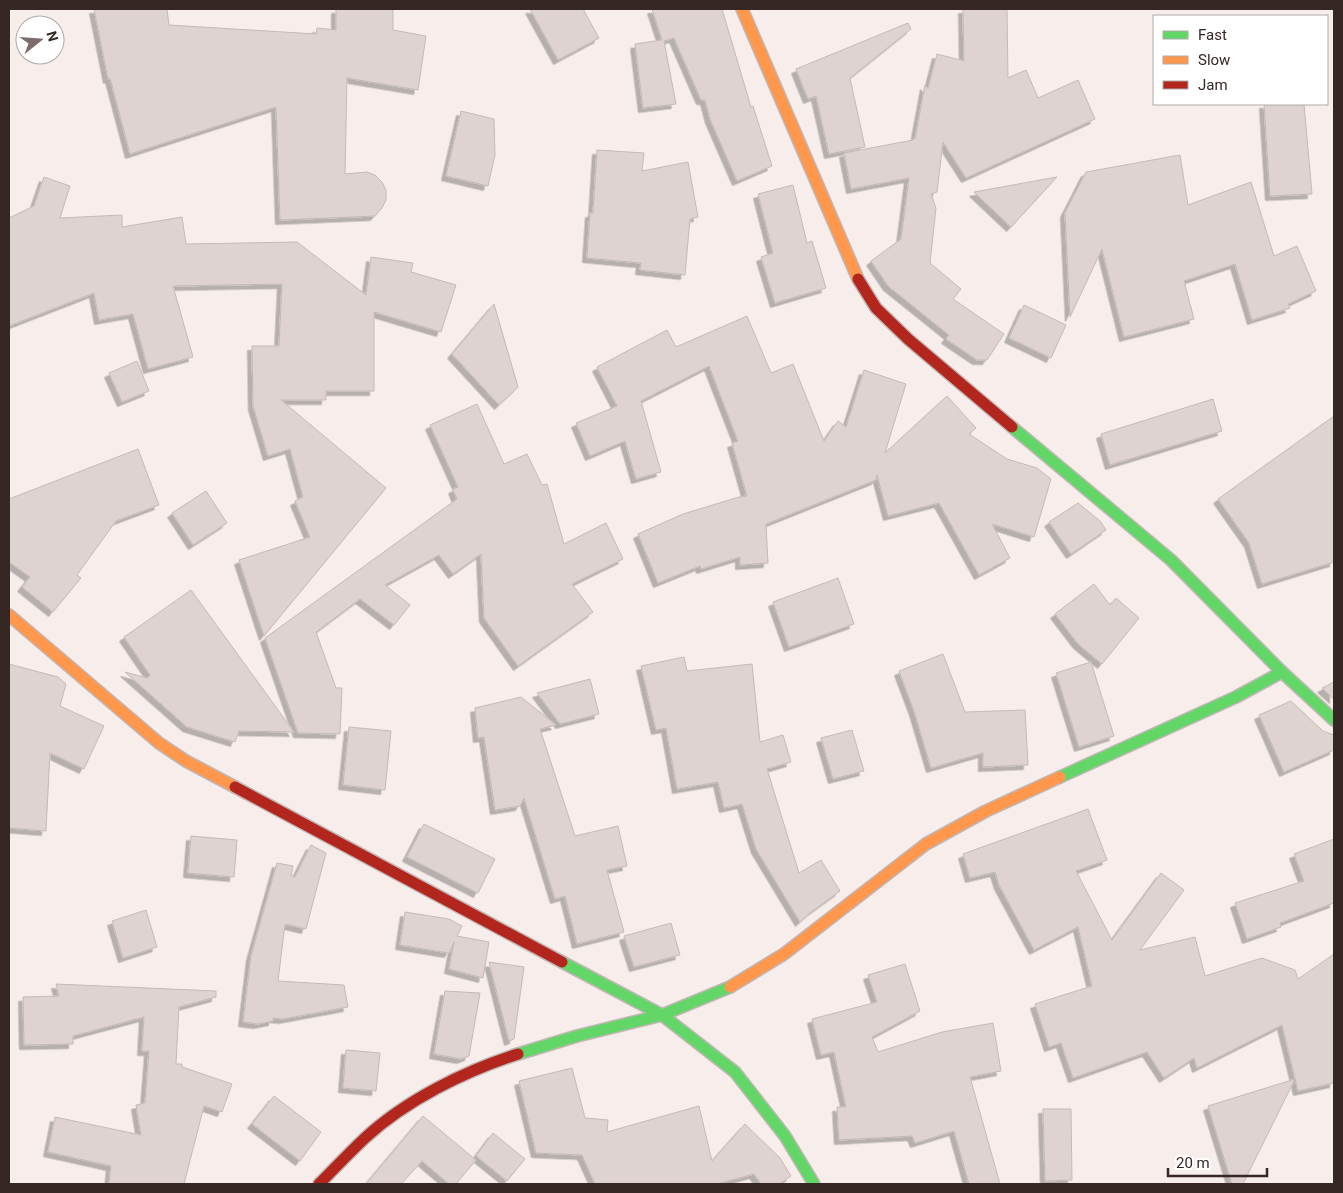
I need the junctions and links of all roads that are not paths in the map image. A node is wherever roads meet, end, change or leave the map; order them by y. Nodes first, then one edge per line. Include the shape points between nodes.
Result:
1 (742, 9) edge
2 (9, 615) edge
3 (1282, 672) junction
4 (1334, 720) edge
5 (662, 1015) junction
6 (319, 1184) edge
7 (814, 1184) edge

1 - 3 street via 856,276 876,308 908,339 1171,560
2 - 5 street via 186,762
3 - 4 street
3 - 5 street via 1236,697 986,811 926,844 770,963 733,986
5 - 6 street via 577,1036 465,1074 407,1106 366,1137
5 - 7 street via 735,1072 785,1136

